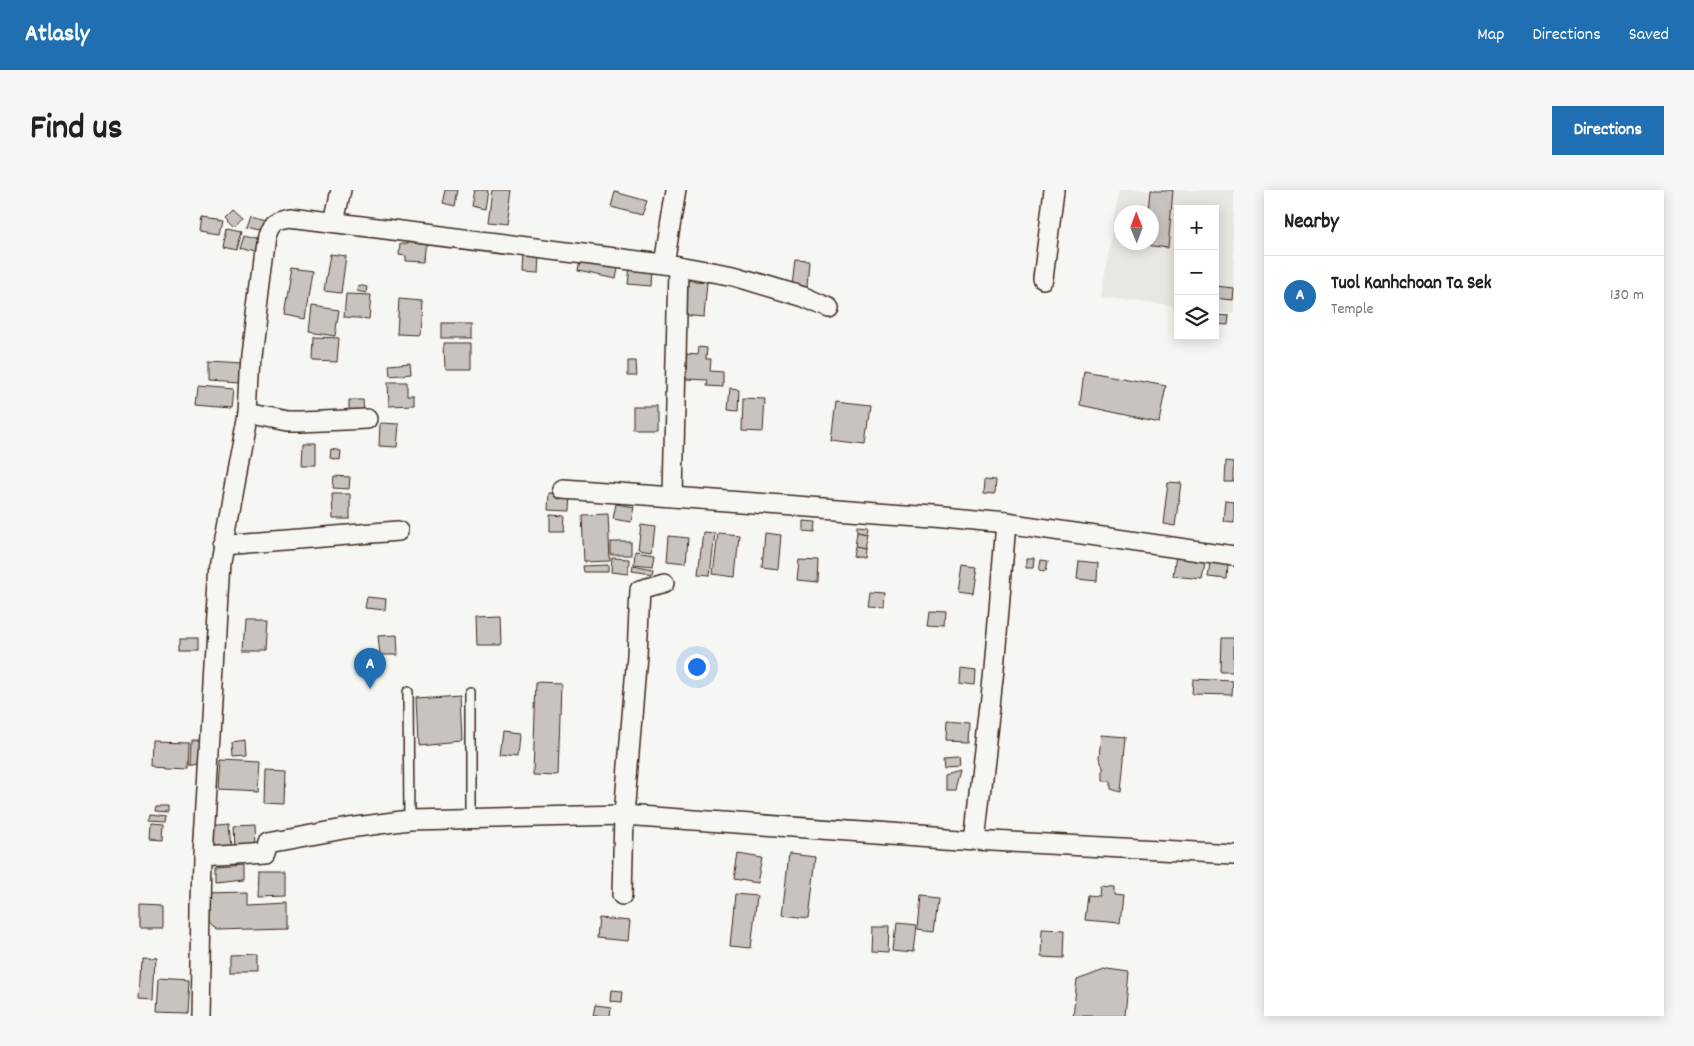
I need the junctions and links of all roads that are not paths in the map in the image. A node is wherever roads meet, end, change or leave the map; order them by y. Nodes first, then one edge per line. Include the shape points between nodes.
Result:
1 (341, 190) edge
2 (676, 190) edge
3 (1054, 190) edge
4 (334, 222) junction
5 (671, 265) junction
6 (1042, 279) dead end
7 (829, 308) dead end
8 (248, 414) junction
9 (367, 419) dead end
10 (563, 489) dead end
11 (673, 497) junction
12 (1006, 523) junction
13 (398, 531) dead end
14 (222, 545) junction
15 (1234, 556) edge
16 (664, 582) dead end
17 (408, 692) dead end
18 (470, 692) dead end
19 (624, 815) junction
20 (470, 817) junction
21 (409, 820) junction
22 (975, 840) junction
23 (1234, 854) edge
24 (203, 858) junction
25 (622, 896) dead end
26 (200, 1016) edge

1 - 4 street
2 - 5 street
3 - 6 street
4 - 5 street
4 - 8 street via 277,219 269,227 251,356
5 - 7 street via 734,276
5 - 11 street
8 - 9 street via 287,422
8 - 14 street
10 - 11 street
11 - 12 street
12 - 15 street
12 - 22 street
13 - 14 street
14 - 24 street
16 - 19 street via 640,590
17 - 21 lane
18 - 20 lane
19 - 20 street
19 - 22 street
19 - 25 street
20 - 21 street
21 - 24 street via 268,843 265,853
22 - 23 street
24 - 26 street

